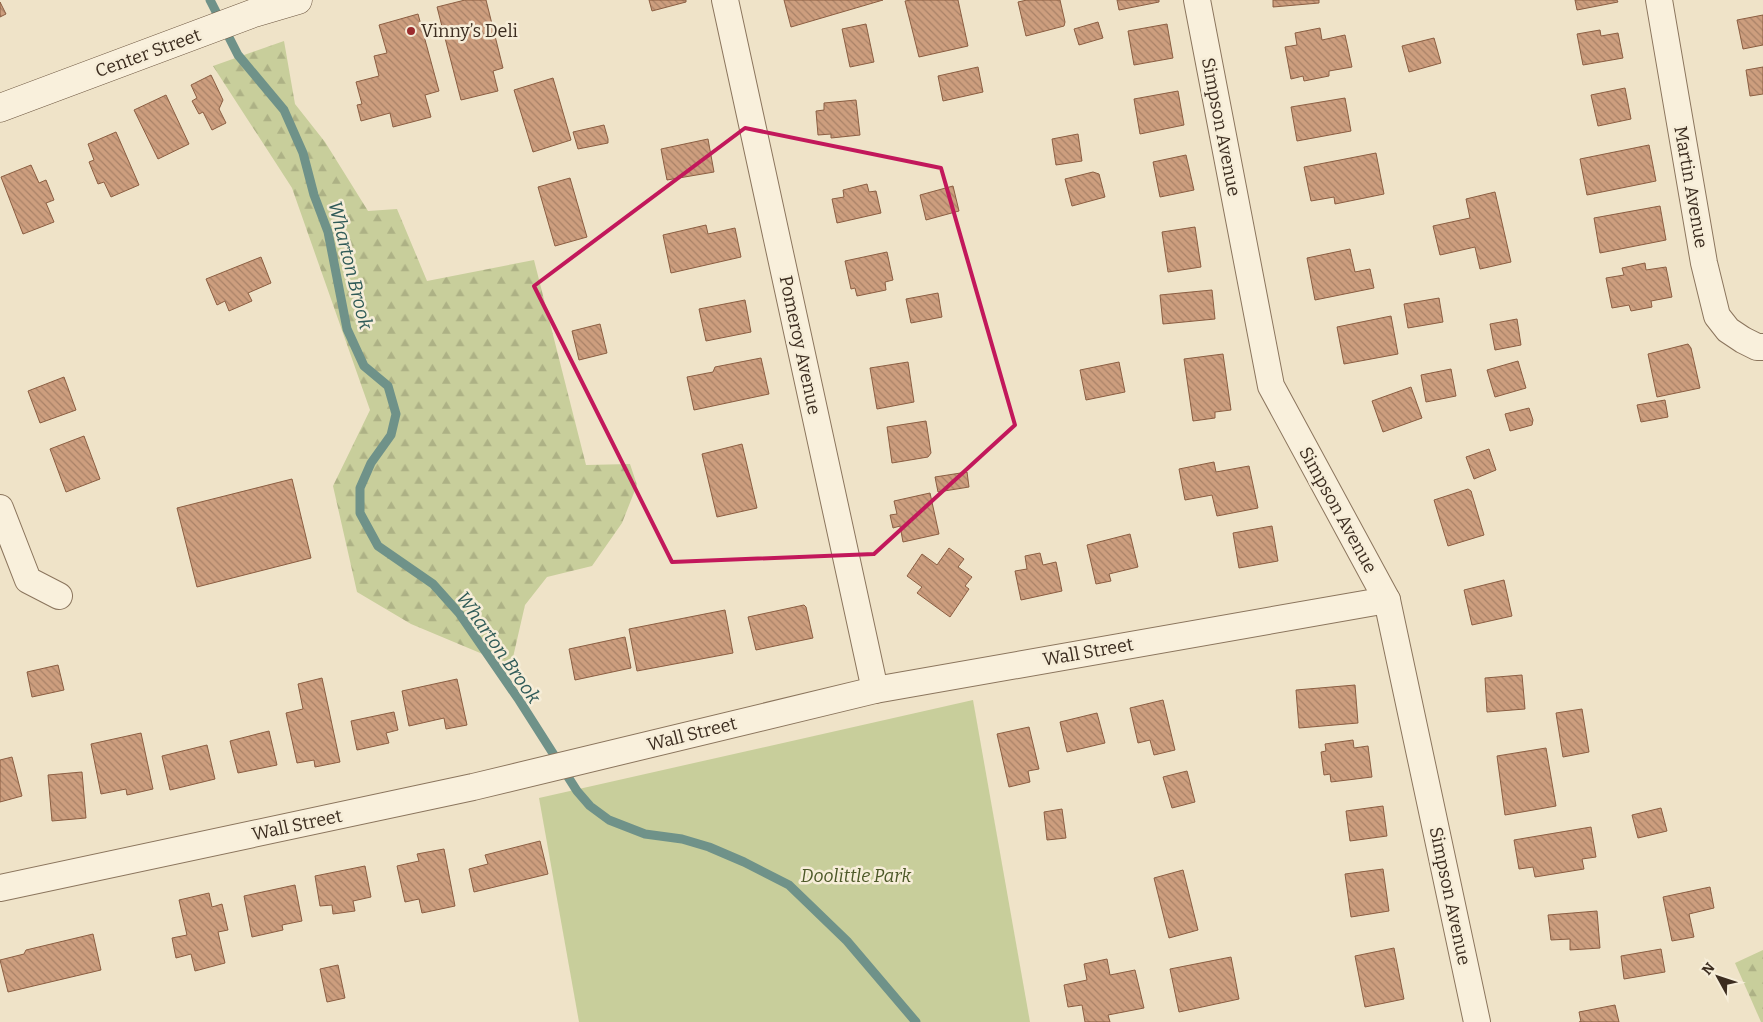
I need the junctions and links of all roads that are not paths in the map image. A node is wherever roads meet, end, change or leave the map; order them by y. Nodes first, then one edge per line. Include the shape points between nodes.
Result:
1 (298, 0) edge
2 (725, 0) edge
3 (1197, 0) edge
4 (1659, 0) edge
5 (0, 108) edge
6 (1763, 347) edge
7 (0, 508) edge
8 (59, 596) dead end
9 (1387, 600) junction
10 (875, 690) junction
11 (0, 888) edge
12 (1477, 1022) edge

1 - 5 main road, Center Street via 254,13
2 - 10 street, Pomeroy Avenue
3 - 9 street, Simpson Avenue via 1271,386
4 - 6 street, Martin Avenue via 1704,263 1717,316 1728,330 1750,344
7 - 8 street via 28,580
9 - 10 street, Wall Street
9 - 12 street, Simpson Avenue
10 - 11 street, Wall Street via 474,787

